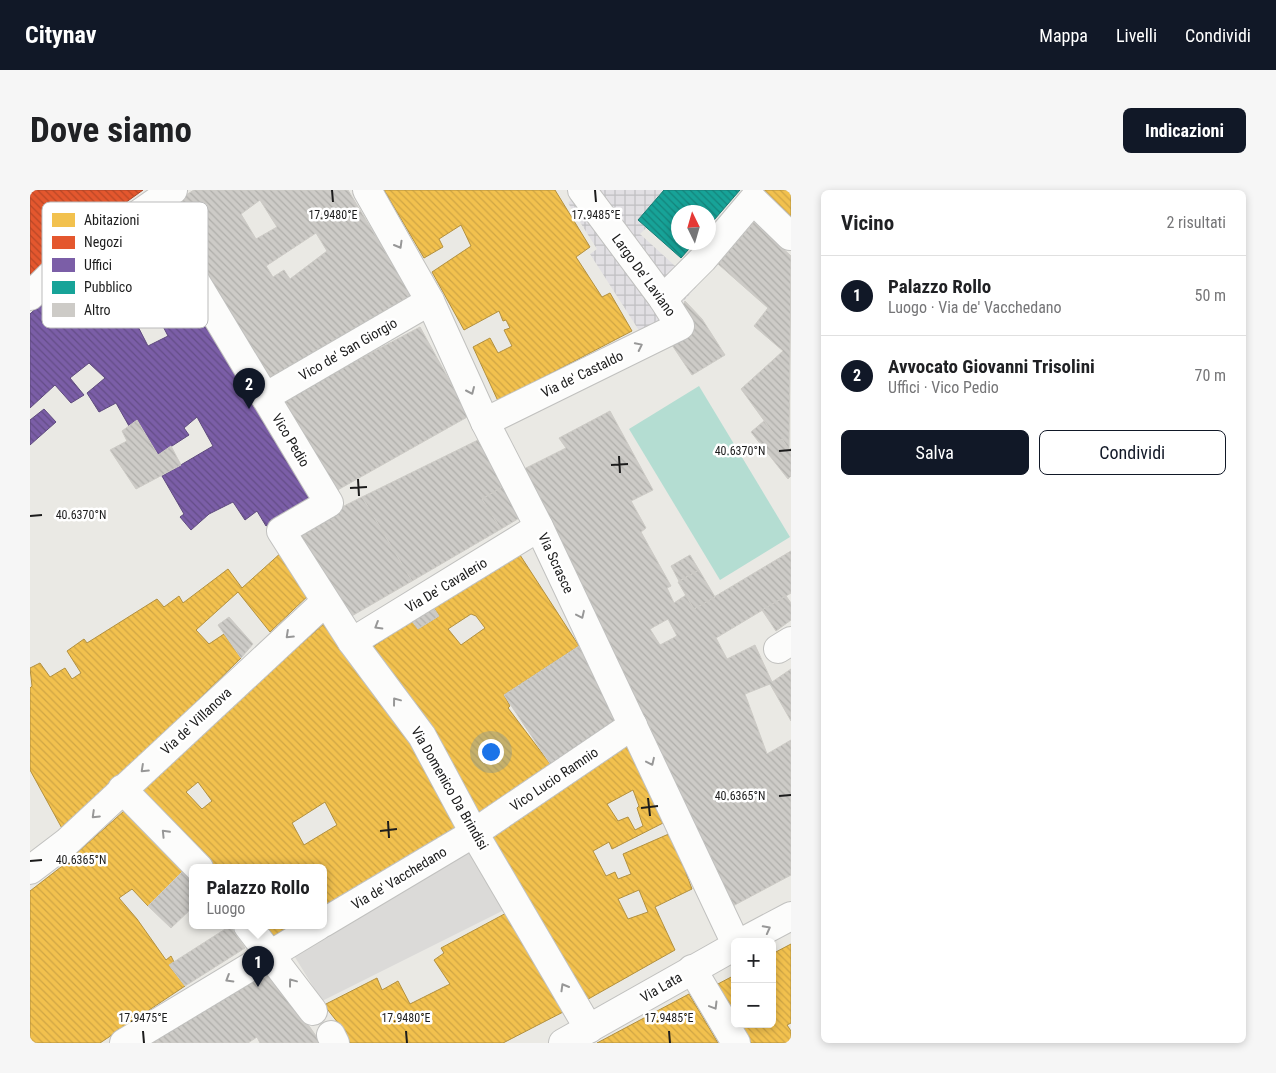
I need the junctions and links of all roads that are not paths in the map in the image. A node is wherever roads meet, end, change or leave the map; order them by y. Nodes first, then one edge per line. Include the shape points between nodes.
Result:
1 (173, 190) edge
2 (367, 190) edge
3 (590, 194) edge
4 (156, 202) edge
5 (790, 236) dead end
6 (42, 284) edge
7 (30, 296) edge
8 (663, 298) junction
9 (430, 301) junction
10 (208, 303) edge
11 (680, 326) joint
12 (265, 398) junction
13 (485, 422) junction
14 (539, 528) junction
15 (281, 531) joint
16 (325, 602) junction
17 (352, 642) junction
18 (633, 725) junction
19 (122, 789) junction
20 (474, 833) junction
21 (195, 864) edge
22 (30, 870) edge
23 (791, 916) edge
24 (327, 921) edge
25 (250, 929) edge
26 (313, 929) edge
27 (733, 938) edge
28 (750, 938) edge
29 (731, 948) edge
30 (270, 954) junction
31 (692, 969) junction
32 (313, 1011) dead end
33 (589, 1029) junction
34 (124, 1043) edge
35 (562, 1043) edge
36 (736, 1043) edge

1 - 4 street
2 -> 9 street, Via Scrasce
3 - 8 street, Largo De' Laviano
5 - 8 street via 753,200 703,259
6 - 7 street
8 - 11 street, Largo De' Laviano
9 - 12 street, Vico de' San Giorgio
9 -> 13 street, Via Scrasce
10 - 12 street, Vico Pedio
13 -> 11 street, Via de' Castaldo
12 - 15 street, Vico Pedio via 329,503
13 - 14 street, Via Scrasce
14 -> 17 street, Via De' Cavalerio
14 -> 18 street, Via Scrasce
15 - 16 street, Via Domenico Da Brindisi
16 - 17 street, Via Domenico Da Brindisi
16 -> 19 street, Via de' Villanova
20 -> 17 street, Via Domenico Da Brindisi via 422,736
18 - 20 street, Vico Lucio Ramnio
18 -> 27 street, Via Scrasce
21 -> 19 street
19 -> 22 street, Via de' Villanova via 67,842
20 - 24 street, Via de' Vacchedano
33 -> 20 street, Via Domenico Da Brindisi
28 -> 23 street
25 - 30 street
26 - 30 street
29 - 31 street, Via Lata
32 -> 30 street
30 -> 34 street
31 - 33 street, Via Lata
31 -> 36 street
33 - 35 street, Via Lata

